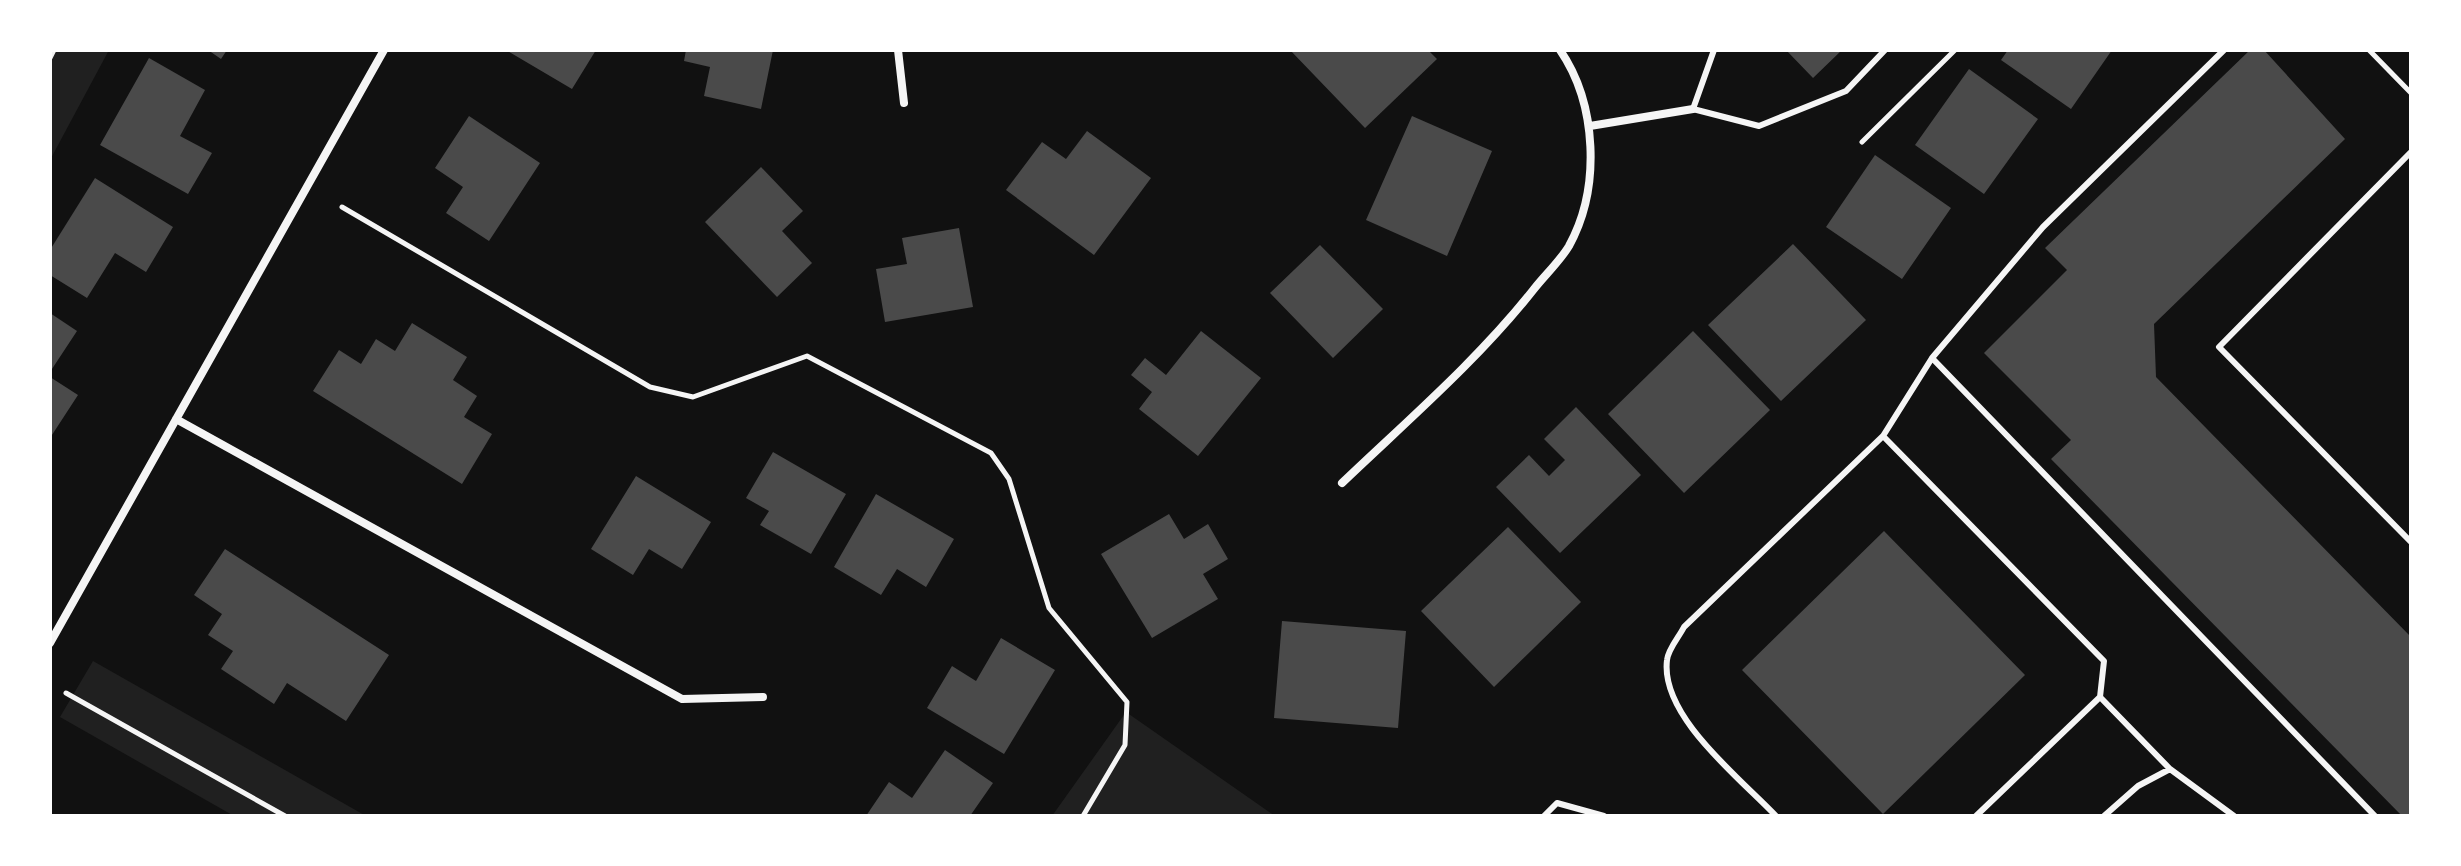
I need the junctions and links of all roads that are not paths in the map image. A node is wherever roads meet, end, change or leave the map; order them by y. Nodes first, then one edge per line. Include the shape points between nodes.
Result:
1 (384, 50) edge
2 (898, 50) edge
3 (1560, 50) edge
4 (1714, 50) edge
5 (1885, 50) edge
6 (2224, 50) edge
7 (904, 103) dead end
8 (1693, 109) junction
9 (1590, 126) junction
10 (2411, 152) edge
11 (1932, 358) junction
12 (176, 419) junction
13 (1883, 436) junction
14 (1342, 483) dead end
15 (2411, 542) edge
16 (50, 643) edge
17 (763, 697) dead end
18 (2100, 697) junction
19 (2170, 769) junction
20 (1544, 816) edge
21 (1604, 816) edge
22 (1776, 816) edge
23 (1976, 816) edge
24 (2104, 816) edge
25 (2234, 816) edge
26 (2375, 816) edge

1 - 12 street
2 - 7 street
3 - 9 street via 1577,74
4 - 8 lane
5 - 8 lane via 1846,91 1759,126
6 - 11 lane via 2043,227
8 - 9 street
9 - 14 street via 1588,194 1569,246 1500,332
10 - 15 lane via 2219,347
11 - 13 lane
11 - 26 lane
12 - 16 street
12 - 17 street via 682,699
13 - 18 lane via 2104,661
13 - 22 lane via 1684,627 1667,657 1667,683 1680,715
18 - 19 lane
18 - 23 lane
19 - 24 lane via 2138,786
19 - 25 lane
20 - 21 lane via 1557,803

